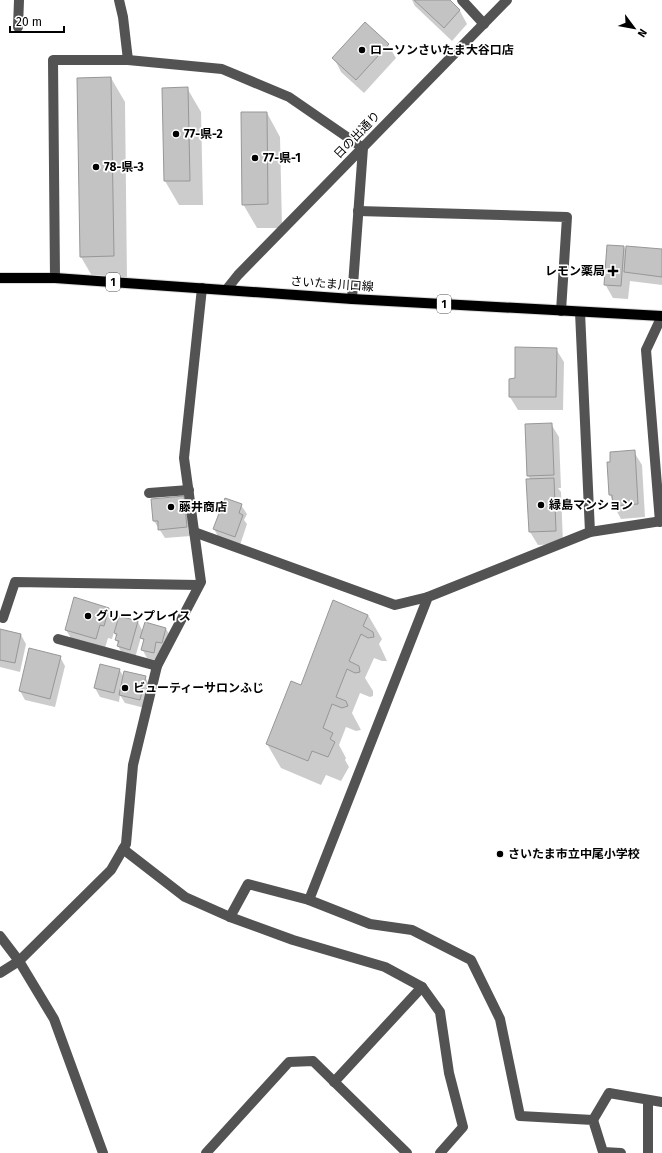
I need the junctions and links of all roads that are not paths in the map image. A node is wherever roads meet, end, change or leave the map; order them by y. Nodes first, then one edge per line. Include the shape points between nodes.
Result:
1 (19, 0) edge
2 (119, 0) edge
3 (462, 0) edge
4 (507, 0) edge
5 (484, 24) junction
6 (18, 27) dead end
7 (128, 60) junction
8 (363, 148) junction
9 (358, 211) junction
10 (0, 278) edge
11 (55, 278) junction
12 (202, 288) junction
13 (226, 290) junction
14 (352, 299) junction
15 (561, 312) junction
16 (580, 312) junction
17 (662, 316) edge
18 (188, 490) junction
19 (149, 493) dead end
20 (661, 522) edge
21 (194, 532) junction
22 (590, 532) junction
23 (199, 585) junction
24 (428, 597) junction
25 (3, 618) dead end
26 (58, 639) dead end
27 (157, 666) junction
28 (123, 848) junction
29 (309, 900) junction
30 (230, 917) junction
31 (0, 936) edge
32 (19, 960) junction
33 (0, 973) edge
34 (422, 986) junction
35 (334, 1082) junction
36 (648, 1100) junction
37 (662, 1102) edge
38 (592, 1120) junction
39 (103, 1153) edge
40 (206, 1153) edge
41 (407, 1153) edge
42 (440, 1153) edge
43 (603, 1153) edge
44 (621, 1153) edge
45 (648, 1153) edge

1 - 6 street
2 - 7 street
3 - 5 street
4 - 5 street, 日の出通り
5 - 8 street, 日の出通り
7 - 8 street via 222,70 289,97
7 - 11 street via 53,60
8 - 9 street
8 - 13 street, 日の出通り
9 - 14 street
9 - 15 street via 567,217
10 - 11 main road, さいたま川口線 / 1
11 - 12 main road, さいたま川口線 / 1
12 - 13 main road, さいたま川口線 / 1
12 - 18 street via 184,458
13 - 14 main road, さいたま川口線 / 1
14 - 15 main road, さいたま川口線 / 1
15 - 16 main road, さいたま川口線 / 1
16 - 17 main road, さいたま川口線 / 1
16 - 22 street
17 - 20 street via 646,350
18 - 19 street
18 - 21 street
20 - 22 street
21 - 23 street via 201,582
21 - 24 street via 395,605
22 - 24 street
23 - 25 street via 15,582
23 - 27 street
24 - 29 street
26 - 27 street
27 - 28 street via 133,766 126,844
28 - 30 street via 185,897
28 - 32 street via 111,870
29 - 30 street via 248,884
29 - 38 street via 370,924 412,930 471,960 500,1019 520,1116
30 - 34 street via 293,940 385,967
31 - 32 street
32 - 33 street
32 - 39 street via 54,1019
34 - 35 street
34 - 42 street via 440,1012 449,1073 463,1127
35 - 40 street via 313,1061 288,1062
35 - 41 street
36 - 37 street
36 - 38 street via 609,1094
36 - 45 street
38 - 43 street
43 - 44 street

